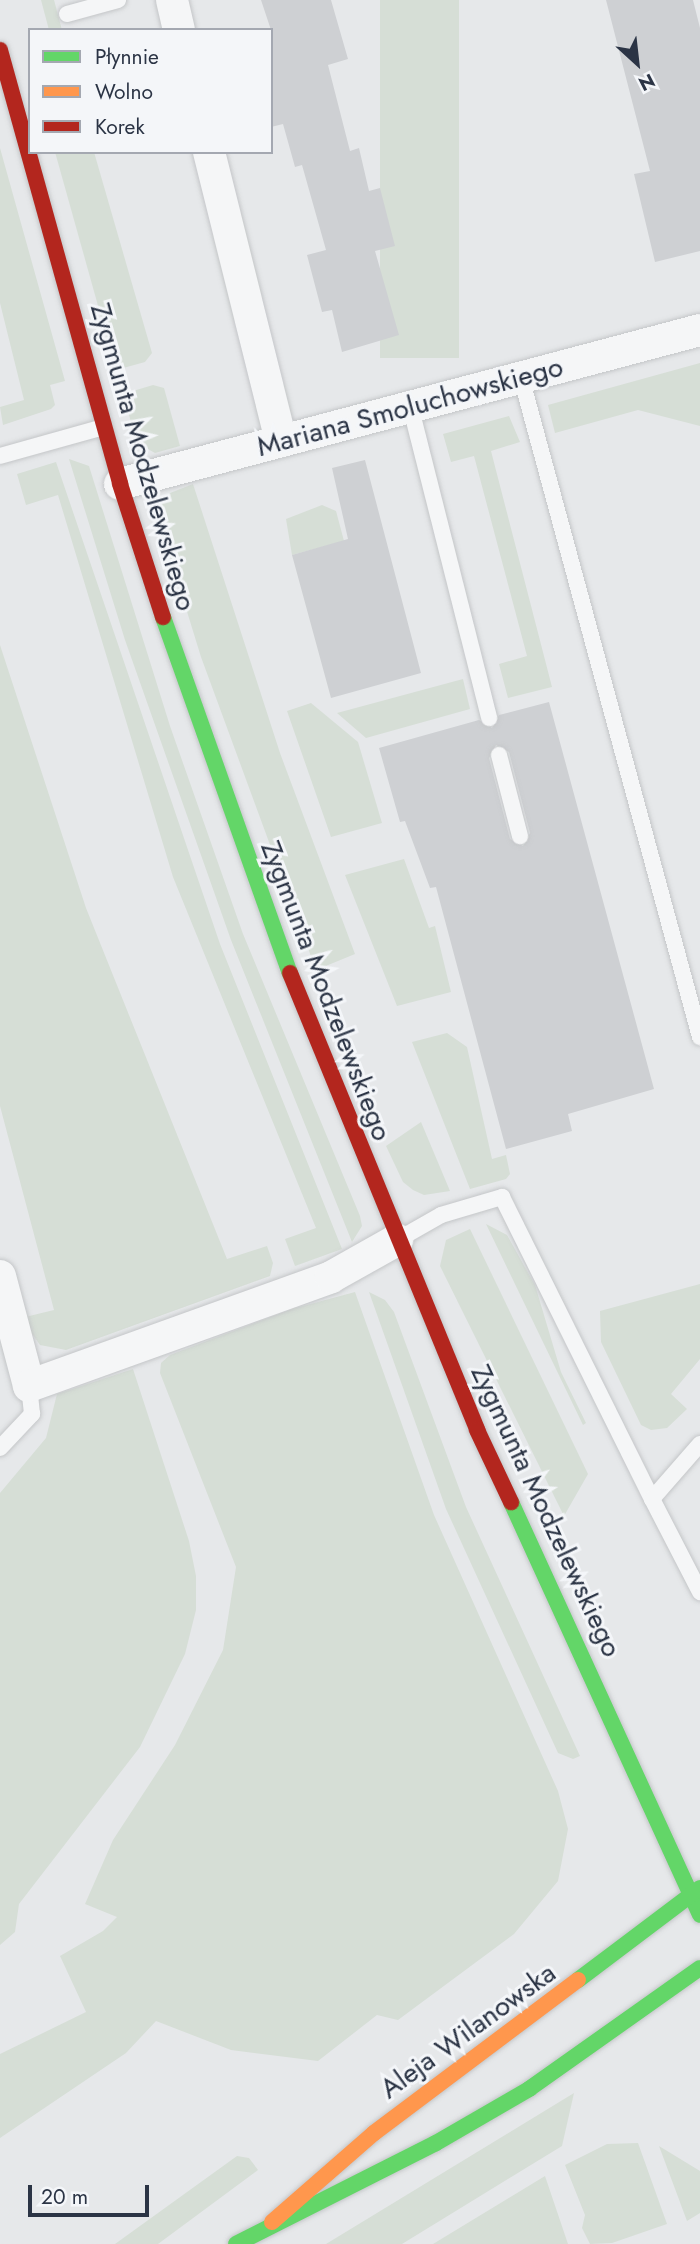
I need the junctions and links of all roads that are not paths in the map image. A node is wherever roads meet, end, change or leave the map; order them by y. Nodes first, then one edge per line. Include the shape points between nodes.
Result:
1 (118, 0) edge
2 (172, 0) edge
3 (67, 13) dead end
4 (179, 28) edge
5 (0, 50) edge
6 (28, 152) edge
7 (29, 154) edge
8 (209, 154) edge
9 (700, 330) edge
10 (521, 377) junction
11 (410, 405) junction
12 (104, 427) junction
13 (281, 441) junction
14 (0, 456) edge
15 (120, 484) junction
16 (489, 718) dead end
17 (499, 755) dead end
18 (520, 836) dead end
19 (700, 1037) edge
20 (397, 1240) junction
21 (0, 1276) edge
22 (29, 1386) junction
23 (700, 1444) edge
24 (0, 1448) edge
25 (652, 1499) junction
26 (700, 1592) edge
27 (696, 1891) edge
28 (700, 1915) edge
29 (700, 1968) edge
30 (272, 2222) junction
31 (236, 2244) edge

1 - 3 lane
2 - 4 street
5 - 6 street, Zygmunta Modzelewskiego
7 - 12 street, Zygmunta Modzelewskiego
8 - 13 street
9 - 10 street, Mariana Smoluchowskiego
10 - 11 street, Mariana Smoluchowskiego
10 - 19 lane
11 - 13 street, Mariana Smoluchowskiego
11 - 16 lane
12 - 14 lane
12 - 15 street, Zygmunta Modzelewskiego
13 - 15 street, Mariana Smoluchowskiego
15 - 20 street, Zygmunta Modzelewskiego via 237,834
17 - 18 lane
20 - 22 street via 331,1277
20 - 25 lane via 441,1215 502,1197
20 - 27 street, Zygmunta Modzelewskiego via 501,1484
21 - 22 street
22 - 24 lane via 32,1414
23 - 25 lane
25 - 26 lane
27 - 28 street, Zygmunta Modzelewskiego
27 - 30 street, Aleja Wilanowska via 374,2133
29 - 30 street, Aleja Wilanowska via 529,2089 436,2143
30 - 31 street, Aleja Wilanowska

